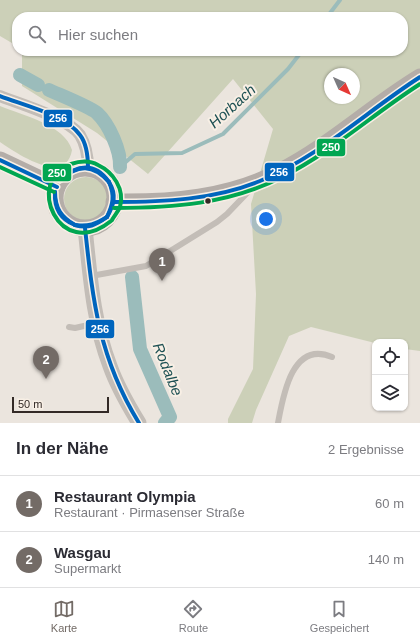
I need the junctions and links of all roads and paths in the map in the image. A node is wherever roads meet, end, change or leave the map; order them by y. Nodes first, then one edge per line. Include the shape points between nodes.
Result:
1 (420, 77) edge
2 (0, 96) edge
3 (0, 160) edge
4 (88, 168) junction
5 (256, 183) junction
6 (57, 188) junction
7 (114, 202) junction
8 (85, 228) junction
9 (91, 276) junction
10 (97, 323) junction
11 (69, 327) dead end
12 (332, 357) dead end
13 (139, 423) edge
14 (278, 423) edge

1 - 5 main road via 304,157
2 - 4 street via 70,126 84,144
3 - 6 main road
4 - 6 main road via 80,168 66,175
4 - 7 main road via 97,170 111,183
5 - 7 main road via 185,200
5 - 9 lane via 227,214 195,237 146,266
6 - 8 main road via 55,204 60,215 69,223
7 - 8 main road via 107,217
8 - 9 street
9 - 10 street
10 - 11 lane
10 - 13 street via 116,381
12 - 14 lane via 316,354 303,359 296,367 286,389

